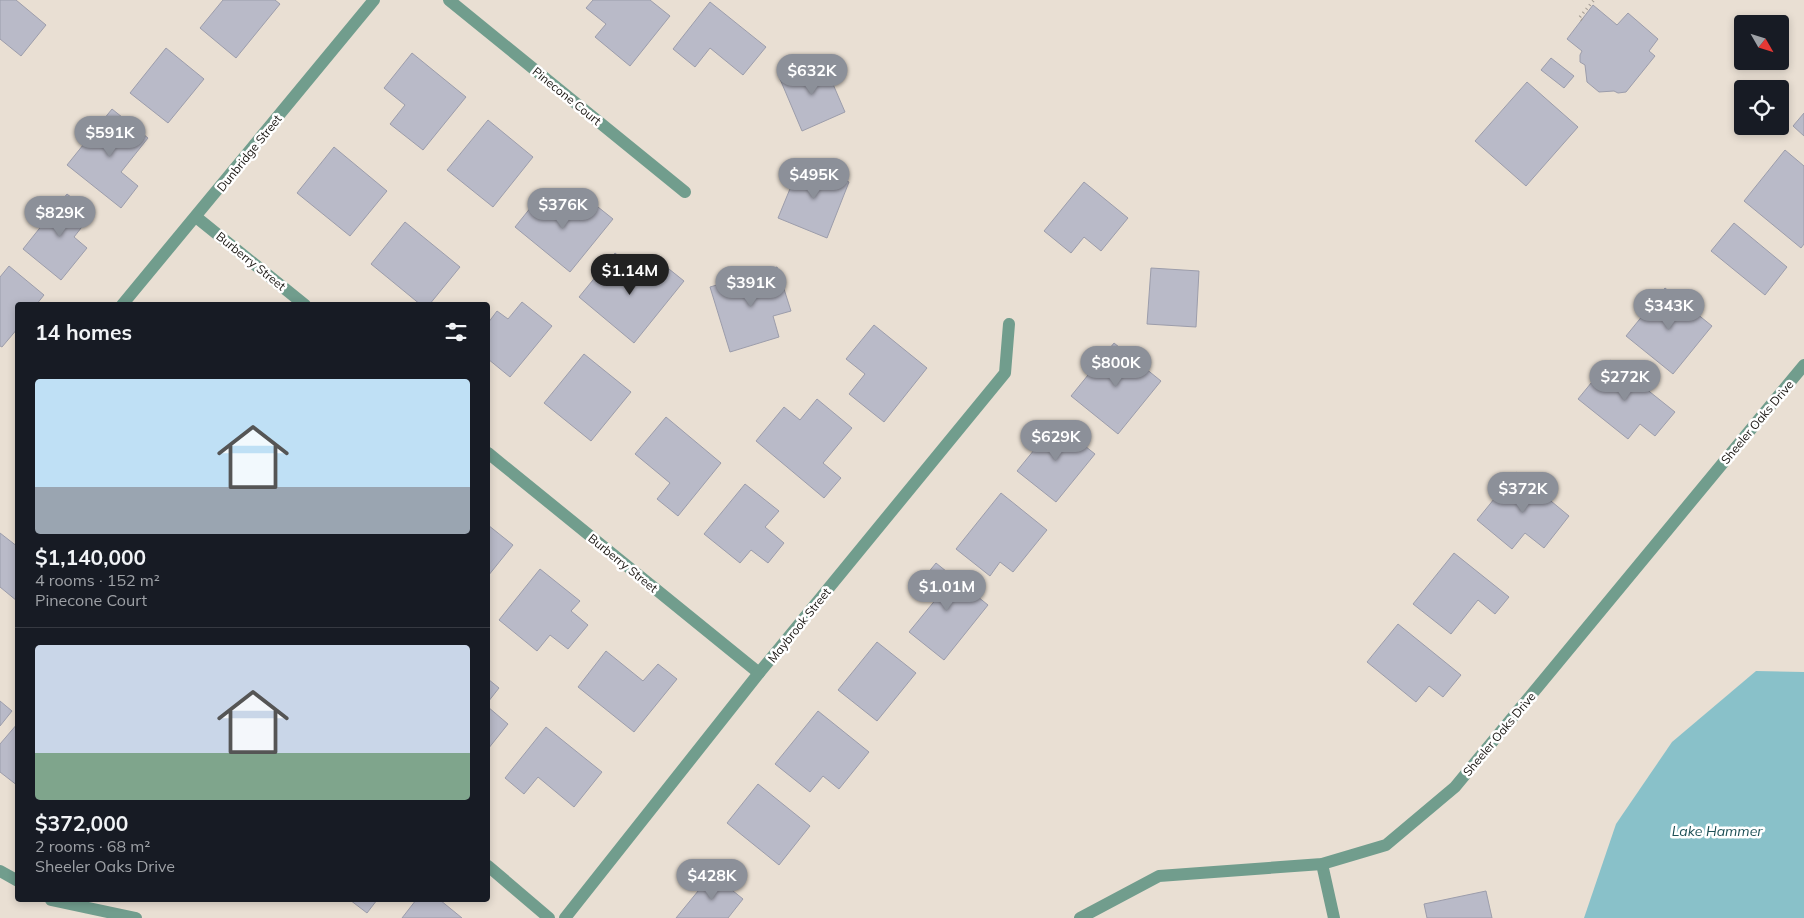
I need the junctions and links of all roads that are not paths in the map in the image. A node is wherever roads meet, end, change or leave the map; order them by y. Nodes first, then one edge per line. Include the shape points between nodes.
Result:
1 (374, 0) edge
2 (449, 0) edge
3 (685, 192) dead end
4 (196, 217) junction
5 (125, 302) edge
6 (301, 302) edge
7 (1009, 324) dead end
8 (1804, 365) edge
9 (490, 455) edge
10 (759, 673) junction
11 (1322, 864) junction
12 (490, 868) edge
13 (0, 871) edge
14 (15, 880) edge
15 (60, 902) edge
16 (136, 918) edge
17 (550, 918) edge
18 (565, 918) edge
19 (1080, 918) edge
20 (1334, 918) edge

1 - 4 street, Dunbridge Street
2 - 3 street, Pinecone Court
4 - 5 street, Dunbridge Street
4 - 6 street, Burberry Street
7 - 10 street, Maybrook Street via 1005,373
8 - 11 street, Sheeler Oaks Drive via 1455,787 1386,845
9 - 10 street, Burberry Street
10 - 18 street, Maybrook Street
11 - 19 street, Sheeler Oaks Drive via 1159,876
11 - 20 street
12 - 17 street
13 - 14 street
15 - 16 street

